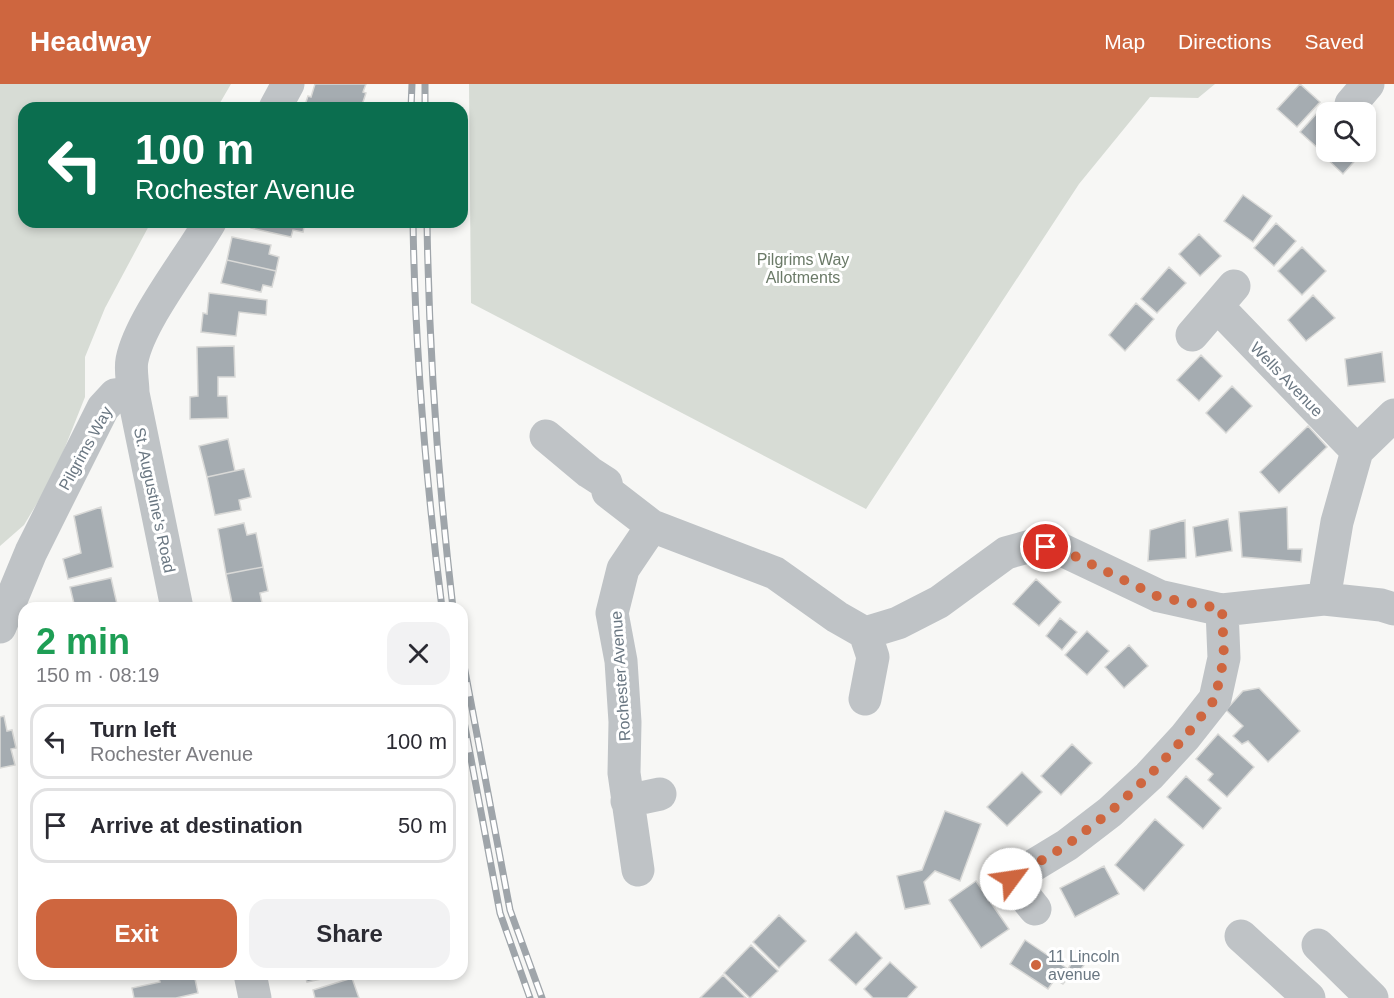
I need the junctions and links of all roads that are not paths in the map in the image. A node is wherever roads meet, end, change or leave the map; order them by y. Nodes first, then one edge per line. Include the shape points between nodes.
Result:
1 (288, 84) edge
2 (1384, 84) edge
3 (1394, 93) edge
4 (278, 102) edge
5 (206, 228) edge
6 (1192, 335) dead end
7 (133, 393) junction
8 (1394, 415) edge
9 (546, 436) dead end
10 (1357, 451) junction
11 (652, 526) junction
12 (1324, 599) junction
13 (176, 602) edge
14 (1222, 609) junction
15 (1394, 609) edge
16 (1, 622) edge
17 (865, 633) junction
18 (865, 699) dead end
19 (660, 794) dead end
20 (627, 801) junction
21 (638, 870) dead end
22 (1035, 909) dead end
23 (1241, 936) dead end
24 (1318, 945) dead end
25 (251, 980) edge
26 (255, 998) edge
27 (1309, 998) edge
28 (1372, 998) edge

1 - 4 street
2 - 3 street
5 - 7 street via 140,336 132,361
6 - 10 street, Wells Avenue via 1226,296
7 - 13 street, St. Augustine's Road
7 - 16 street, Pilgrims Way via 115,395 103,408 31,552
8 - 10 street
9 - 11 street via 606,483 608,492
10 - 12 street via 1337,522
11 - 17 street via 775,573
11 - 20 street, Rochester Avenue via 623,569 612,614 621,661
12 - 14 street
12 - 15 street
14 - 17 street via 1159,597 1060,549 1031,546 1006,553 939,602 898,623
14 - 22 street via 1224,658 1215,699 1185,737 1110,812 1067,845 1011,879
17 - 18 street via 873,657
19 - 20 street
20 - 21 street, Rochester Avenue
23 - 27 street
24 - 28 street
25 - 26 street

